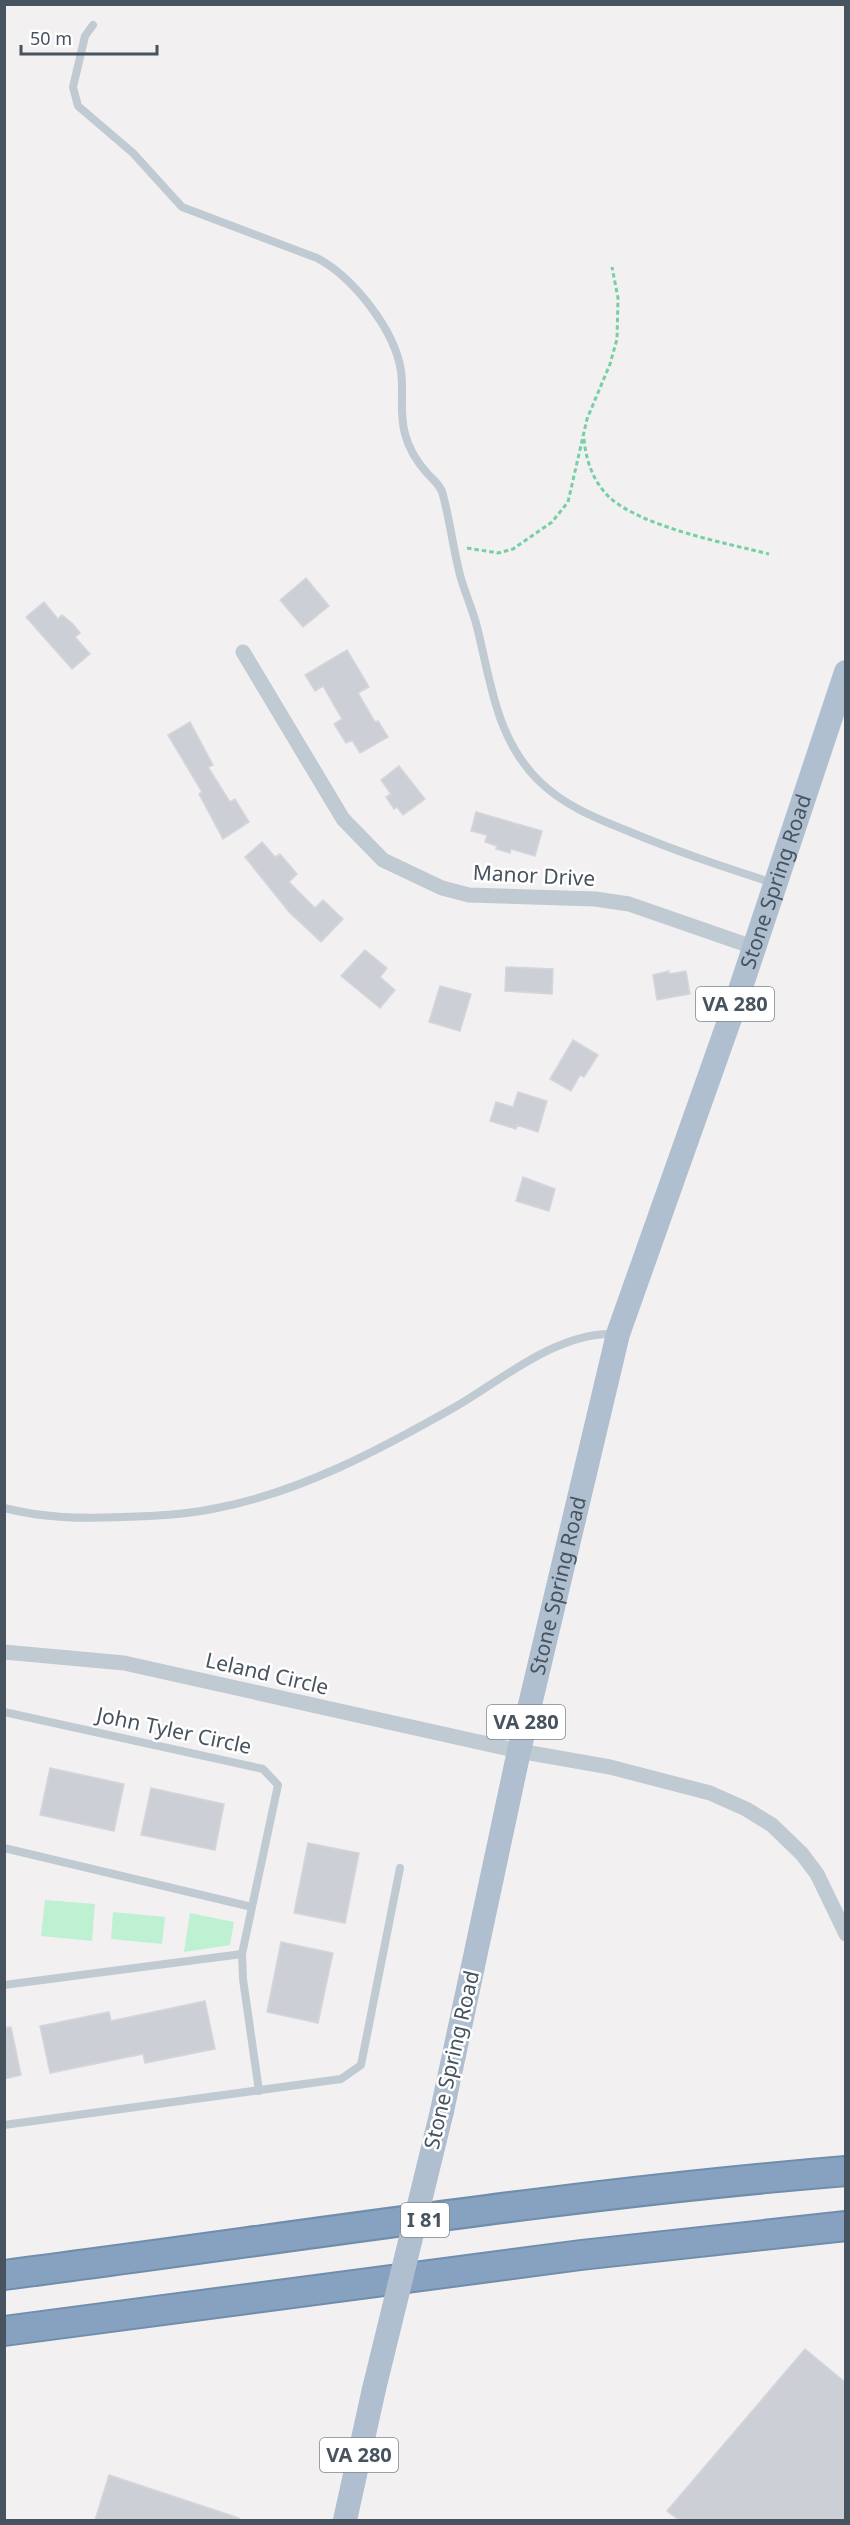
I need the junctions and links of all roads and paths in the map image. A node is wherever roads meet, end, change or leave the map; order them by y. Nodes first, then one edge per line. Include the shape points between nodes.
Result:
1 (93, 26) dead end
2 (612, 267) dead end
3 (584, 434) junction
4 (453, 546) junction
5 (769, 554) dead end
6 (243, 652) dead end
7 (846, 672) edge
8 (774, 884) junction
9 (753, 947) junction
10 (618, 1334) junction
11 (4, 1508) edge
12 (4, 1652) edge
13 (4, 1712) edge
14 (519, 1751) junction
15 (4, 1848) edge
16 (400, 1868) dead end
17 (252, 1907) junction
18 (846, 1934) edge
19 (242, 1954) junction
20 (4, 1985) edge
21 (259, 2091) junction
22 (4, 2125) edge
23 (846, 2171) edge
24 (846, 2226) edge
25 (4, 2275) edge
26 (4, 2331) edge
27 (345, 2520) edge

1 - 4 lane via 85,36 73,87 78,106 132,153 182,207 324,261 345,279 385,328 399,362 405,436 416,459 443,492
2 - 3 path via 618,298 617,339
3 - 4 path via 568,502 552,522 503,552
3 - 5 path via 590,469 616,503 674,528
4 - 8 lane via 496,711 514,749 537,779 586,813 671,849
6 - 9 street, Manor Drive via 343,819 383,860 442,888 469,895 595,899 629,904
7 - 8 main road, Stone Spring Road / VA 280
8 - 9 main road, Stone Spring Road / VA 280
9 - 10 main road, Stone Spring Road / VA 280
10 - 11 lane via 589,1335 558,1345 376,1449 313,1478 246,1502 182,1514 81,1519
10 - 14 main road, Stone Spring Road / VA 280
12 - 14 street, Leland Circle via 123,1663
13 - 17 lane, John Tyler Circle via 263,1768 278,1785
14 - 18 street, Leland Circle via 610,1767 710,1793 747,1809 772,1825 802,1854 817,1874
14 - 27 main road, Stone Spring Road / VA 280, bridge via 442,2111
15 - 17 lane
16 - 21 lane via 361,2065 341,2079
17 - 19 lane, John Tyler Circle
19 - 20 lane
19 - 21 lane, John Tyler Circle
21 - 22 lane
23 - 25 highway, I 81 via 586,2199
24 - 26 highway via 581,2255

